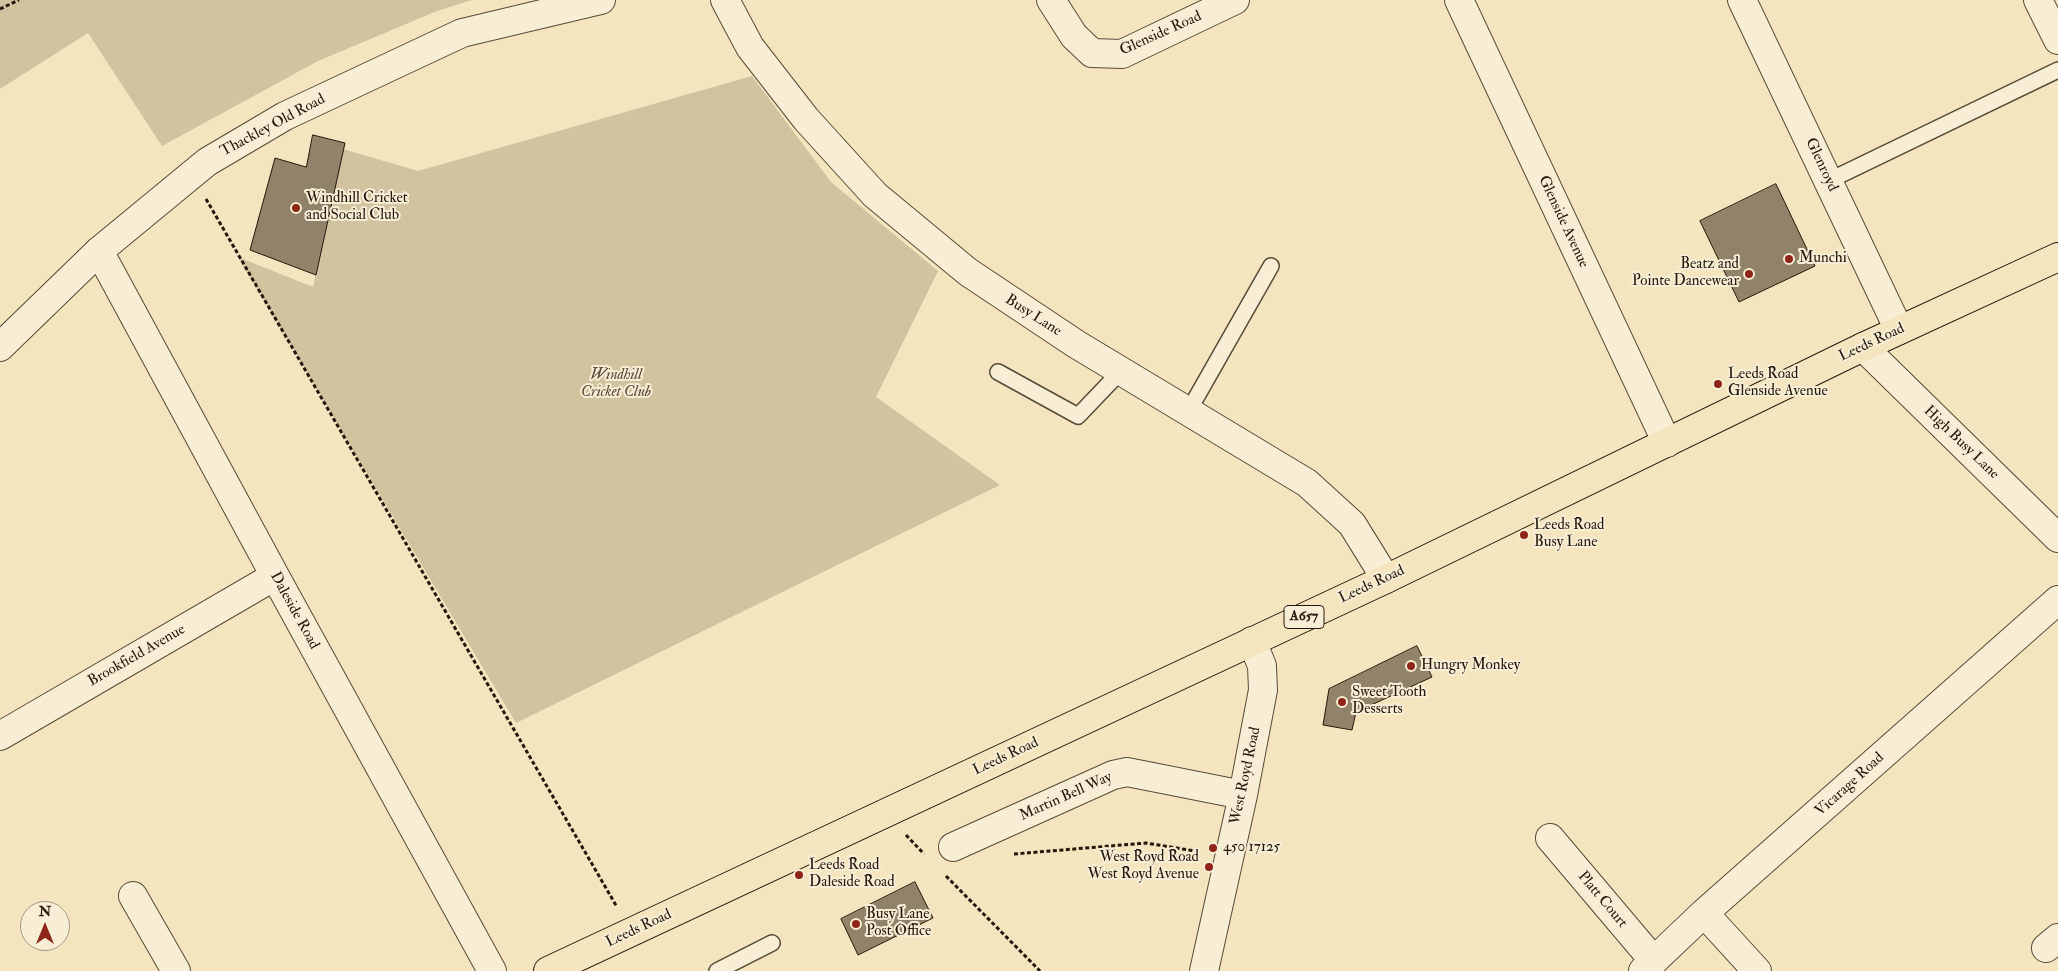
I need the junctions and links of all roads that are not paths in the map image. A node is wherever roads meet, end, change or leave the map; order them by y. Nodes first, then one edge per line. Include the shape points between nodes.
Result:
1 (601, 0) edge
2 (725, 0) edge
3 (1051, 0) edge
4 (1235, 0) edge
5 (1459, 0) edge
6 (1742, 0) edge
7 (2038, 0) edge
8 (2058, 40) edge
9 (2058, 70) edge
10 (1828, 181) junction
11 (99, 251) junction
12 (2058, 257) edge
13 (1271, 266) dead end
14 (1899, 330) junction
15 (0, 347) edge
16 (1863, 347) junction
17 (1121, 371) junction
18 (998, 372) dead end
19 (1188, 412) junction
20 (1667, 443) junction
21 (2058, 538) edge
22 (275, 576) junction
23 (1386, 579) junction
24 (2058, 600) edge
25 (1252, 641) junction
26 (0, 736) edge
27 (1243, 795) junction
28 (1550, 838) dead end
29 (953, 847) dead end
30 (133, 896) dead end
31 (1704, 914) junction
32 (772, 943) dead end
33 (580, 964) edge
34 (1648, 966) edge
35 (176, 971) edge
36 (492, 971) edge
37 (548, 971) edge
38 (717, 971) edge
39 (1204, 971) edge
40 (1757, 971) edge

1 - 11 street, Thackley Old Road via 462,33 285,116 207,162
2 - 17 street, Busy Lane via 750,46 806,119 876,195 968,272
3 - 4 street, Glenside Road via 1074,36 1092,53 1122,54
5 - 20 street, Glenside Avenue
6 - 10 street, Glenroyd
7 - 8 street
9 - 10 lane
10 - 14 street, Glenroyd
11 - 15 street, Thackley Old Road
11 - 22 street, Daleside Road
12 - 14 main road, Leeds Road / A657
13 - 19 lane
14 - 16 main road, Leeds Road / A657
16 - 20 main road, Leeds Road / A657
16 - 21 street, High Busy Lane
17 - 18 lane via 1078,416
17 - 19 street, Busy Lane
19 - 23 street, Busy Lane via 1307,483 1352,524
20 - 23 main road, Leeds Road / A657
22 - 26 street, Brookfield Avenue
22 - 36 street, Daleside Road
23 - 25 main road, Leeds Road / A657
24 - 31 street, Vicarage Road
25 - 27 street, West Royd Road via 1262,666 1264,690
25 - 33 main road, Leeds Road / A657 via 631,932
27 - 29 street, Martin Bell Way via 1127,772 1113,775
27 - 39 street, West Royd Road
28 - 34 street, Platt Court
30 - 35 street
31 - 34 street, Vicarage Road
31 - 40 street
32 - 38 lane
33 - 37 main road, Leeds Road / A657

